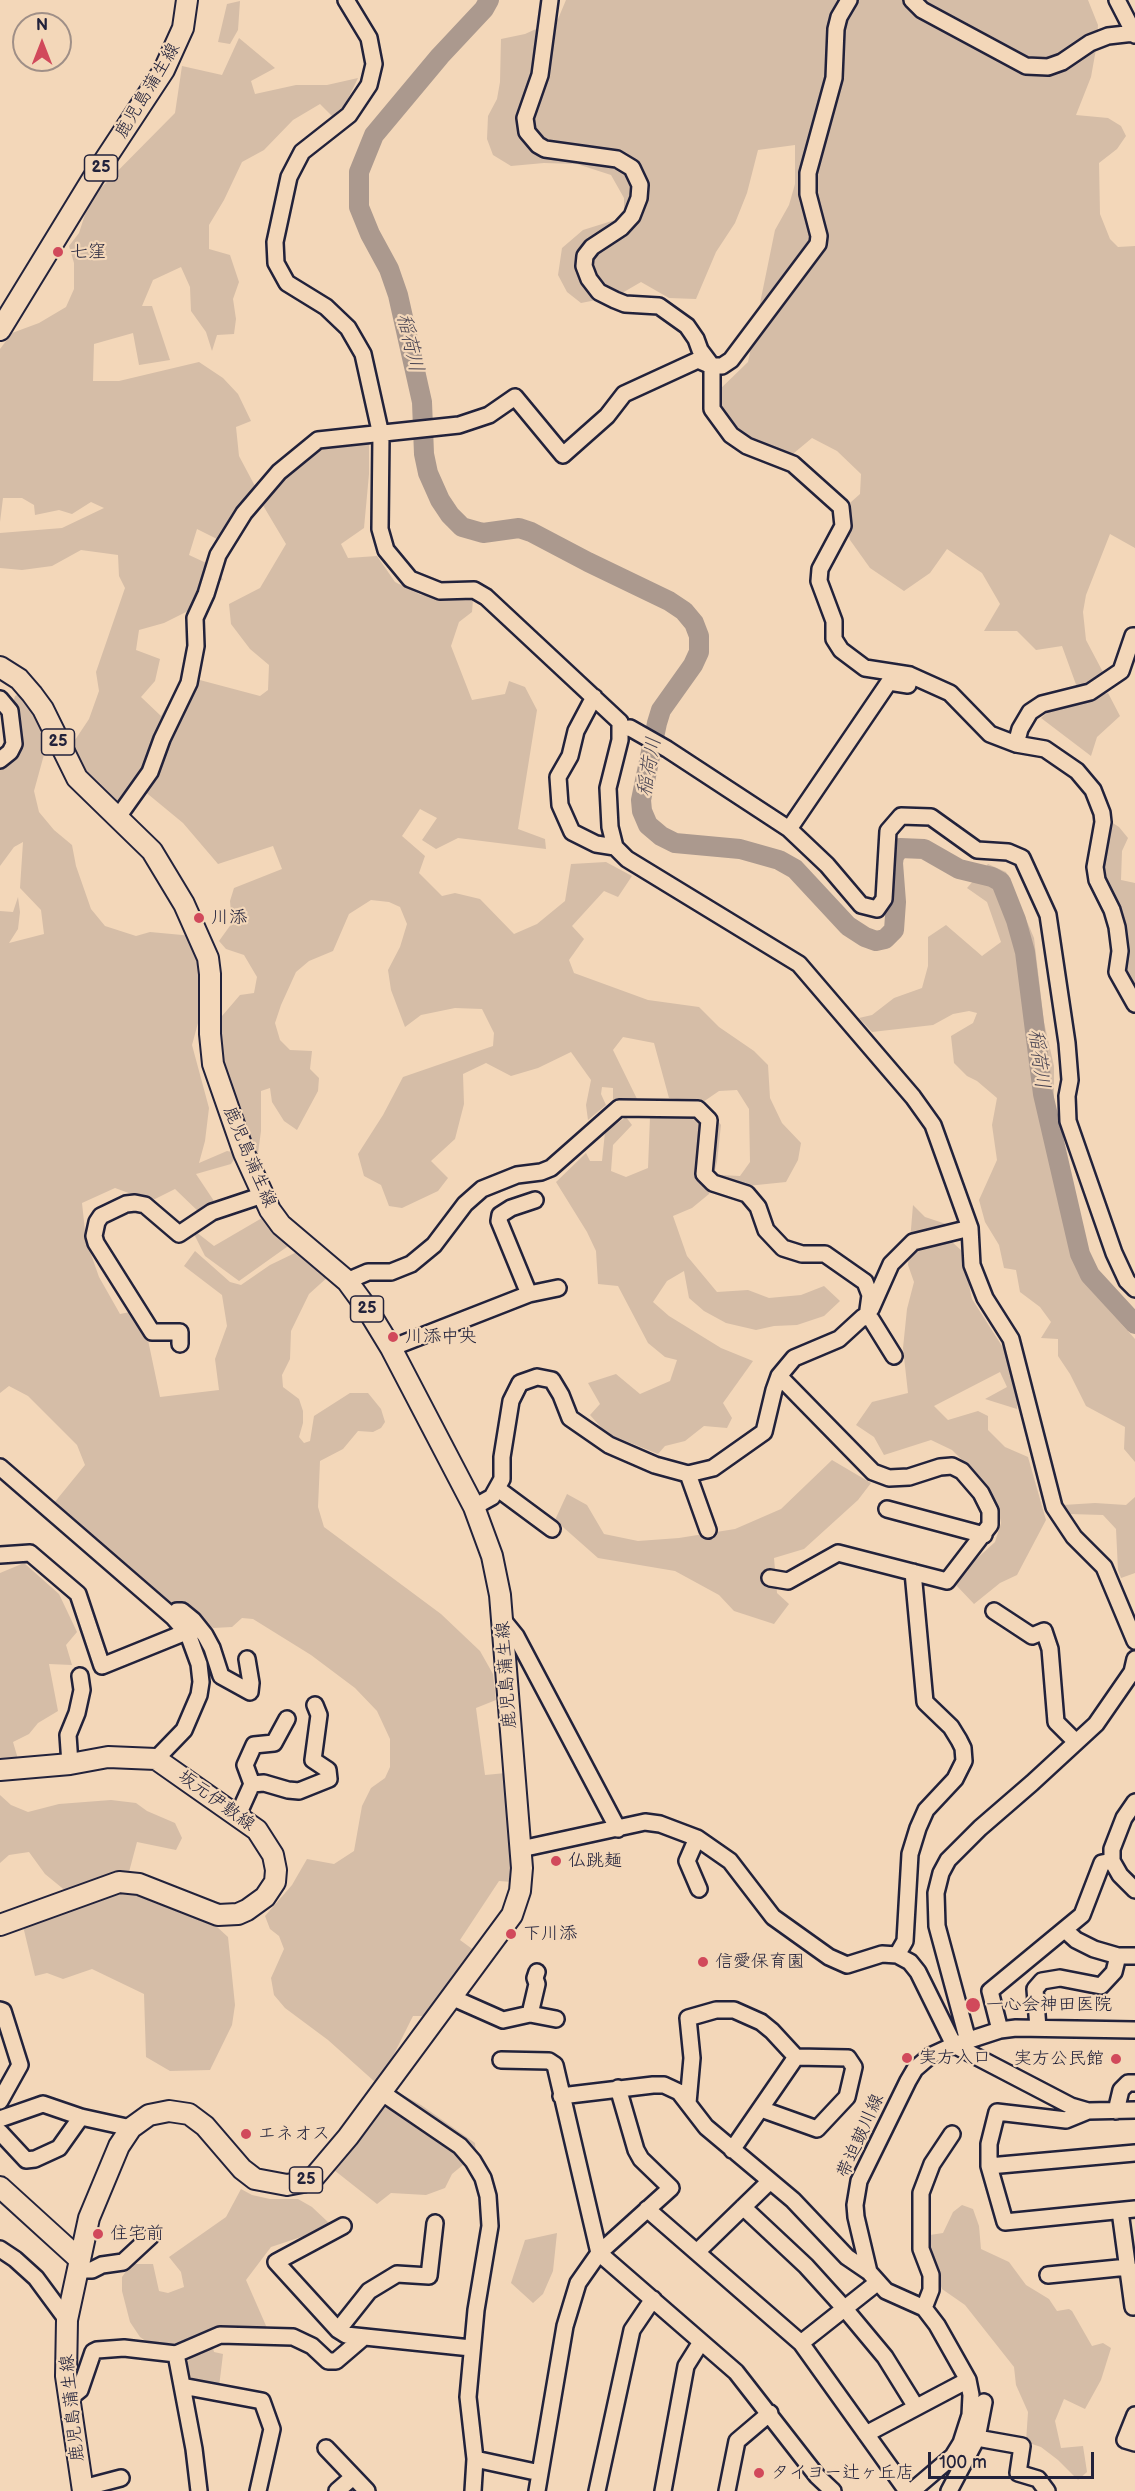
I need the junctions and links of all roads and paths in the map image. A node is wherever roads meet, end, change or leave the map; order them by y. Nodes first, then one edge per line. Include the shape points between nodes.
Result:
1 (187, 0) edge
2 (346, 0) edge
3 (550, 0) edge
4 (849, 0) edge
5 (912, 0) edge
6 (1117, 0) edge
7 (1135, 34) edge
8 (0, 330) edge
9 (712, 366) junction
10 (381, 435) junction
11 (1135, 636) edge
12 (0, 667) edge
13 (865, 668) junction
14 (889, 682) junction
15 (950, 693) junction
16 (594, 697) junction
17 (0, 699) edge
18 (625, 729) junction
19 (1016, 744) junction
20 (0, 760) edge
21 (118, 817) junction
22 (789, 829) junction
23 (615, 847) junction
24 (1135, 1004) edge
25 (263, 1195) junction
26 (535, 1200) dead end
27 (970, 1228) junction
28 (347, 1281) junction
29 (558, 1288) dead end
30 (1135, 1289) edge
31 (530, 1294) junction
32 (867, 1317) junction
33 (180, 1344) dead end
34 (391, 1348) junction
35 (894, 1356) dead end
36 (779, 1376) junction
37 (0, 1467) edge
38 (688, 1474) junction
39 (498, 1489) junction
40 (474, 1507) junction
41 (886, 1509) dead end
42 (552, 1529) dead end
43 (708, 1530) dead end
44 (984, 1535) junction
45 (0, 1555) edge
46 (913, 1572) junction
47 (770, 1578) dead end
48 (994, 1611) dead end
49 (173, 1617) junction
50 (503, 1620) junction
51 (186, 1632) junction
52 (1135, 1641) edge
53 (247, 1659) dead end
54 (1135, 1659) edge
55 (80, 1676) dead end
56 (315, 1705) dead end
57 (287, 1719) dead end
58 (1076, 1741) junction
59 (156, 1759) junction
60 (70, 1764) junction
61 (0, 1770) edge
62 (252, 1784) junction
63 (1135, 1802) edge
64 (238, 1815) junction
65 (618, 1828) junction
66 (697, 1838) junction
67 (521, 1849) junction
68 (1112, 1861) junction
69 (699, 1889) dead end
70 (1135, 1890) edge
71 (0, 1925) edge
72 (1065, 1930) junction
73 (897, 1955) junction
74 (1118, 1956) junction
75 (1135, 1956) edge
76 (537, 1972) dead end
77 (451, 1997) junction
78 (0, 2010) edge
79 (530, 2014) junction
80 (556, 2019) dead end
81 (1038, 2028) junction
82 (1000, 2030) junction
83 (1135, 2030) edge
84 (961, 2043) junction
85 (795, 2057) junction
86 (501, 2061) dead end
87 (1135, 2083) edge
88 (618, 2088) junction
89 (381, 2092) junction
90 (561, 2096) junction
91 (0, 2101) edge
92 (688, 2103) junction
93 (761, 2109) junction
94 (1135, 2110) edge
95 (1088, 2111) junction
96 (1116, 2111) junction
97 (81, 2117) junction
98 (0, 2119) edge
99 (131, 2128) junction
100 (0, 2132) edge
101 (952, 2134) dead end
102 (732, 2150) junction
103 (1135, 2153) edge
104 (989, 2166) junction
105 (769, 2182) junction
106 (1, 2184) edge
107 (743, 2207) junction
108 (647, 2209) junction
109 (1128, 2210) edge
110 (435, 2223) dead end
111 (343, 2226) dead end
112 (151, 2236) dead end
113 (0, 2249) edge
114 (698, 2251) junction
115 (599, 2253) junction
116 (77, 2264) junction
117 (1128, 2267) junction
118 (1048, 2275) dead end
119 (873, 2277) junction
120 (653, 2299) junction
121 (1133, 2307) dead end
122 (924, 2308) junction
123 (845, 2309) junction
124 (67, 2320) junction
125 (338, 2330) junction
126 (364, 2337) junction
127 (701, 2342) junction
128 (801, 2343) junction
129 (471, 2348) junction
130 (176, 2354) junction
131 (968, 2380) junction
132 (182, 2386) junction
133 (70, 2398) junction
134 (984, 2402) dead end
135 (916, 2407) junction
136 (770, 2413) junction
137 (1135, 2415) edge
138 (866, 2434) junction
139 (977, 2438) junction
140 (1135, 2443) edge
141 (326, 2448) dead end
142 (475, 2459) junction
143 (540, 2473) junction
144 (353, 2477) junction
145 (120, 2478) dead end
146 (83, 2490) edge
147 (199, 2491) edge
148 (258, 2491) edge
149 (337, 2491) edge
150 (367, 2491) edge
151 (472, 2491) edge
152 (537, 2491) edge
153 (597, 2491) edge
154 (663, 2491) edge
155 (727, 2491) edge
156 (831, 2491) edge
157 (907, 2491) edge
158 (912, 2491) edge
159 (949, 2491) edge
160 (1047, 2491) edge

1 - 8 main road, 鹿児島蒲生線 / 25 via 183,28 164,70
2 - 10 street via 369,38 374,64 369,85 349,115 302,152 289,177 275,242 276,263 287,283 326,307 348,328 363,354
3 - 9 street via 542,66 525,118 527,132 538,145 553,151 617,159 632,168 640,185 632,216 585,256 589,279 599,292 615,300 659,306 674,315 687,326
4 - 9 street via 836,29 834,78 808,173 808,194 819,236 816,248 731,360 722,366
5 - 7 street via 922,10 1026,66 1048,67 1108,36
6 - 7 street
9 - 10 street via 698,360 624,394 607,416 563,455 515,396 489,416 459,425
9 - 13 street via 712,409 731,435 747,446 793,464 841,507 843,526 820,569 819,581 834,621 834,639 841,650
10 - 16 street via 380,529 392,557 410,579 440,591 474,590 486,597
10 - 21 street via 318,440 279,472 244,513 218,555 195,618 196,646 189,683 150,772
11 - 19 street via 1121,671 1090,692 1042,704 1030,712
12 - 21 main road, 鹿児島蒲生線 / 25 via 19,679 32,694 77,778
13 - 14 street via 867,675
13 - 15 street via 910,675
14 - 15 street
14 - 22 street
15 - 19 street via 990,734
16 - 18 street
16 - 23 street via 558,777 560,805 572,832 596,844
17 - 20 street via 10,711 14,744
18 - 22 street via 667,749
18 - 23 street via 608,788
19 - 24 street via 1045,749 1077,771 1099,802 1103,822 1096,859 1097,880 1117,927 1117,972
21 - 25 main road, 鹿児島蒲生線 / 25 via 160,863 208,958 213,1064
22 - 30 street via 827,864 861,905 877,909 884,899 888,831 901,816 931,817 977,850 1008,852 1023,858 1048,915 1067,1043 1068,1121 1114,1253
23 - 27 street via 627,859 799,964 933,1125
25 - 28 main road, 鹿児島蒲生線 / 25 via 281,1225
25 - 33 street via 212,1212 179,1234 145,1206 135,1203 101,1216 97,1222 96,1243 153,1332 180,1332
26 - 31 street via 511,1208 500,1215 499,1221
27 - 32 street via 913,1242 891,1264
27 - 52 street via 972,1265 985,1298 1011,1339 1054,1507 1074,1536 1104,1567
28 - 32 street via 368,1272 392,1272 411,1264 434,1245 465,1204 482,1189 551,1168 619,1108 698,1109 709,1120 704,1174 713,1183 747,1194 758,1207 766,1230 783,1248 802,1254 825,1254 865,1282 870,1295
28 - 34 main road, 鹿児島蒲生線 / 25
29 - 31 street
31 - 34 street
32 - 35 street
32 - 36 street via 839,1339 794,1359
34 - 40 main road, 鹿児島蒲生線 / 25
36 - 38 street via 764,1432 713,1468
36 - 44 street via 873,1472 889,1478 952,1466 962,1471 990,1511 990,1525
37 - 49 street
38 - 39 street via 609,1445 570,1418 552,1380 537,1377 520,1383 511,1401
38 - 43 street
39 - 40 street
39 - 42 street
40 - 50 main road, 鹿児島蒲生線 / 25 via 498,1577
41 - 44 street
44 - 46 street via 947,1581
45 - 51 street via 30,1553 78,1594 102,1666
46 - 47 street via 838,1553 788,1581
46 - 73 street via 926,1702 951,1727 963,1748 964,1761 955,1779 926,1810 918,1828 909,1862 906,1935
48 - 58 street via 1032,1636 1044,1631 1050,1649 1056,1722
49 - 51 street
49 - 53 street via 182,1611 193,1620 212,1648 221,1676 250,1692
50 - 65 street via 516,1636
50 - 67 main road, 鹿児島蒲生線 / 25
51 - 59 street via 199,1664 199,1695 184,1730
54 - 58 street via 1107,1709
55 - 60 street via 82,1690 68,1735
56 - 62 street via 319,1715 313,1760 327,1770 329,1779 299,1791
57 - 62 street via 274,1743 254,1745 245,1765
58 - 84 street via 964,1843 941,1873 936,1893 937,1926
59 - 60 main road via 108,1757
59 - 64 main road, 坂元伊敷線
60 - 61 main road
62 - 64 street
63 - 68 street via 1116,1838
64 - 71 main road, 坂元伊敷線 via 263,1836 276,1870 270,1890 248,1910 218,1915 139,1884 119,1882
65 - 66 street via 645,1822
65 - 67 street
66 - 69 street via 687,1861
66 - 73 street via 730,1861 773,1917 834,1960 848,1965 882,1954
67 - 77 main road, 鹿児島蒲生線 / 25 via 518,1904
68 - 70 street
68 - 72 street via 1102,1863 1087,1906
72 - 74 street via 1094,1949
72 - 82 street via 990,1991
73 - 84 street via 918,1972
74 - 75 street
74 - 81 street via 1114,1972 1101,1986 1060,1978 1042,1981 1035,1989
76 - 79 street
77 - 79 street via 503,2020
77 - 89 main road, 鹿児島蒲生線 / 25
78 - 91 street via 20,2066
79 - 80 street
81 - 82 street, 帯迫皷川線
81 - 83 street, 帯迫皷川線
82 - 84 street, 帯迫皷川線
84 - 95 street via 1014,2078
84 - 119 street, 帯迫皷川線 via 930,2056 915,2069 859,2181 855,2217
85 - 92 street via 761,2022 734,2010 716,2010 688,2018 692,2058
85 - 93 street
85 - 93 street via 848,2058 854,2067 847,2097 817,2129
86 - 90 street via 549,2061 555,2066
87 - 96 street via 1128,2083 1121,2090
88 - 90 street
88 - 92 street via 664,2085 679,2092
88 - 108 street via 636,2150 671,2187
89 - 99 main road, 鹿児島蒲生線 / 25 via 324,2167 315,2176 295,2184 255,2179 189,2114 169,2111 149,2115
89 - 129 street via 460,2146 483,2178 490,2226
90 - 115 street
92 - 102 street via 706,2127
93 - 102 street
94 - 96 street
95 - 96 street
95 - 104 street via 1066,2120 997,2112 989,2144
97 - 98 street via 43,2104
97 - 99 street
97 - 100 street via 59,2148 35,2159 26,2160
99 - 116 main road, 鹿児島蒲生線 / 25 via 119,2146 89,2217
101 - 122 street via 932,2164 921,2193 921,2249 931,2275 931,2290
102 - 105 street
103 - 104 street
104 - 109 street via 1005,2222
105 - 107 street
105 - 119 street via 793,2200 847,2258
106 - 116 main road
107 - 114 street
107 - 123 street
108 - 114 street
108 - 115 street
109 - 117 street
110 - 125 street via 429,2276 397,2274 369,2291
111 - 125 street via 276,2262
112 - 116 street via 123,2262 92,2270
113 - 124 street via 36,2278
114 - 128 street
115 - 120 street
115 - 143 street via 578,2283 570,2305
116 - 124 main road, 鹿児島蒲生線 / 25
117 - 118 street
117 - 121 street
119 - 122 street via 886,2291
119 - 123 street
120 - 127 street
120 - 153 street via 632,2330
122 - 131 street
123 - 128 street
123 - 135 street via 885,2357
124 - 133 main road, 鹿児島蒲生線 / 25 via 66,2376
125 - 126 street
126 - 129 street
126 - 130 street via 336,2361 328,2361 312,2346 293,2337 220,2335
127 - 136 street via 736,2372
127 - 154 street via 686,2366
128 - 138 street
129 - 142 street via 468,2397
130 - 132 street
130 - 133 street via 124,2348 97,2350 80,2390
131 - 135 street
131 - 158 street via 971,2409 961,2443 952,2457
132 - 147 street
132 - 148 street via 262,2401 272,2429
133 - 146 main road, 鹿児島蒲生線 / 25
134 - 139 street
135 - 138 street
136 - 155 street via 737,2441
136 - 156 street
137 - 140 street via 1125,2440
138 - 157 street
139 - 159 street
139 - 160 street via 1023,2446 1018,2474 1038,2479
141 - 144 street
142 - 143 street
142 - 151 street
143 - 152 street
144 - 149 street
144 - 150 street
145 - 146 street

